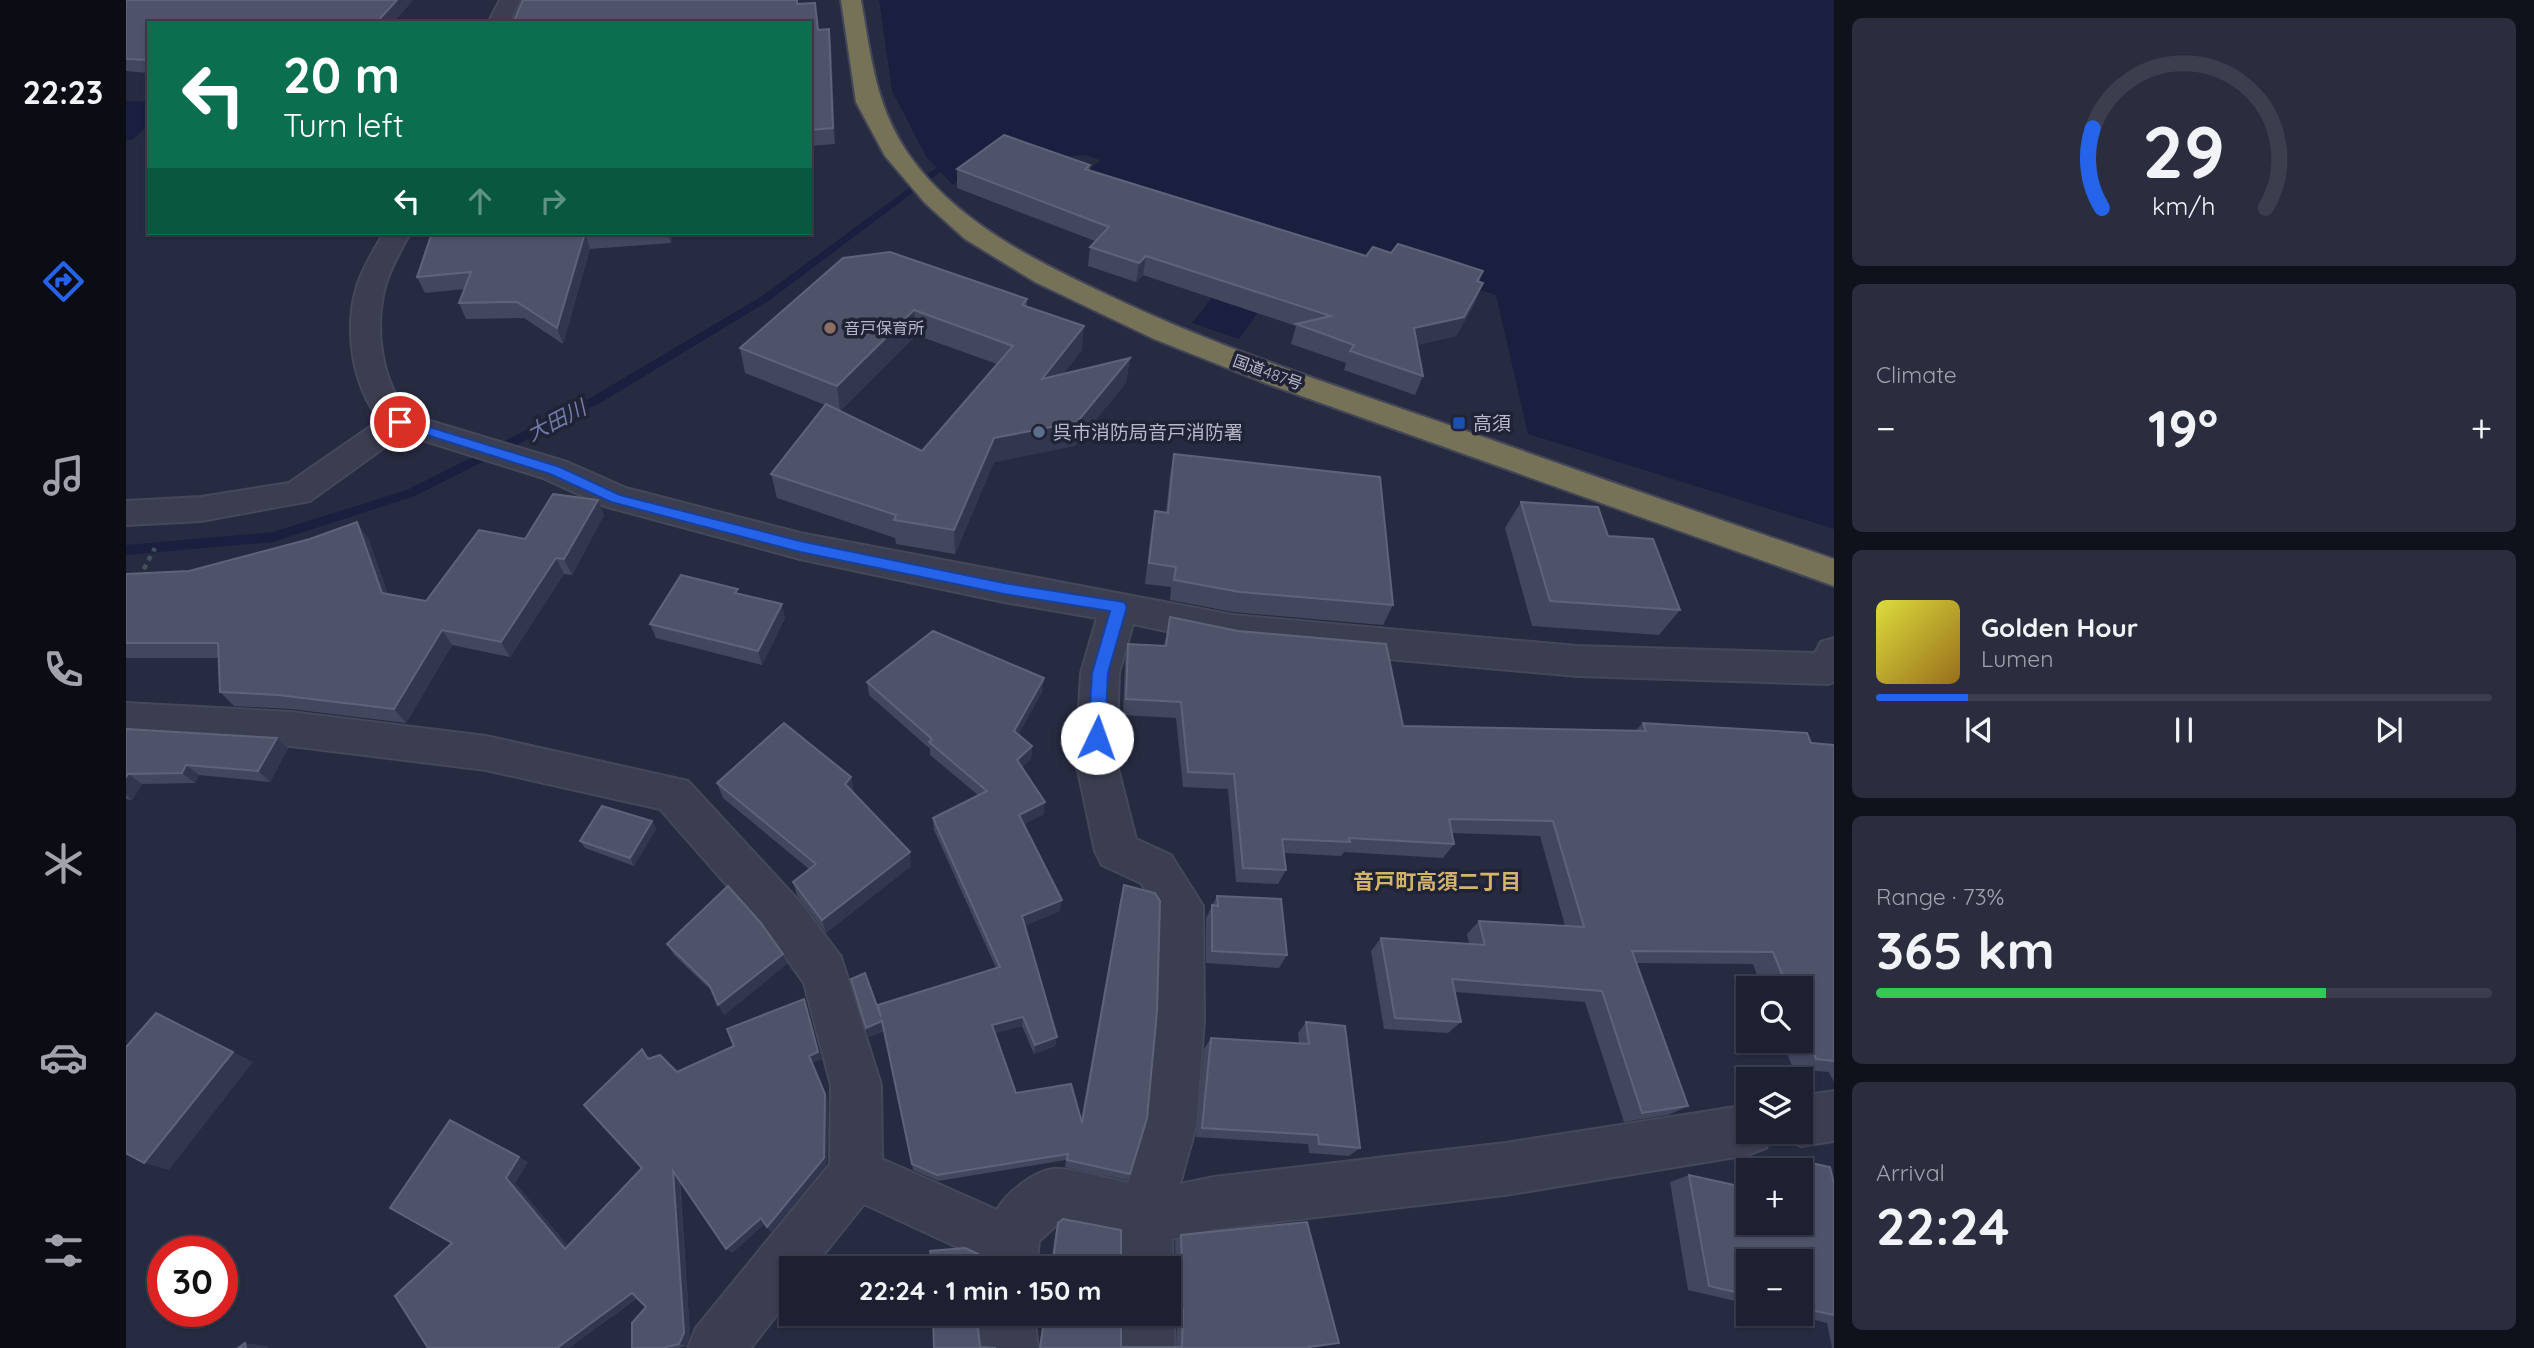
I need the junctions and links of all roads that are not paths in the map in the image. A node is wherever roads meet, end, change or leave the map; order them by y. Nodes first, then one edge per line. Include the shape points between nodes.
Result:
1 (510, 0) edge
2 (850, 0) edge
3 (499, 21) edge
4 (396, 235) edge
5 (400, 422) junction
6 (126, 513) edge
7 (1834, 573) edge
8 (1119, 607) junction
9 (1834, 653) edge
10 (126, 720) edge
11 (1834, 1116) edge
12 (1813, 1119) edge
13 (1736, 1132) edge
14 (856, 1174) junction
15 (1146, 1214) junction
16 (1010, 1256) edge
17 (1146, 1256) edge
18 (1007, 1326) edge
19 (1146, 1326) edge
20 (716, 1348) edge
21 (1010, 1348) edge
22 (1146, 1348) edge

1 - 3 street
2 - 7 highway, 国道487号 via 868,102 897,156 934,198 974,233 1045,276 1164,333 1276,376
4 - 5 street via 371,288 366,340 379,399
5 - 6 street via 298,493 201,509
5 - 8 street via 555,470 616,499 800,546
8 - 9 street via 1233,630 1577,662 1828,668
8 - 15 street via 1100,673 1096,761 1117,851 1156,869 1181,906 1180,1020 1171,1126
10 - 14 street via 291,729 486,752 673,794 783,916 825,973 856,1084
11 - 12 street
13 - 15 street via 1505,1169
14 - 16 street
14 - 20 street
15 - 16 street via 1054,1195 1019,1219
15 - 17 street
18 - 21 street
19 - 22 street

